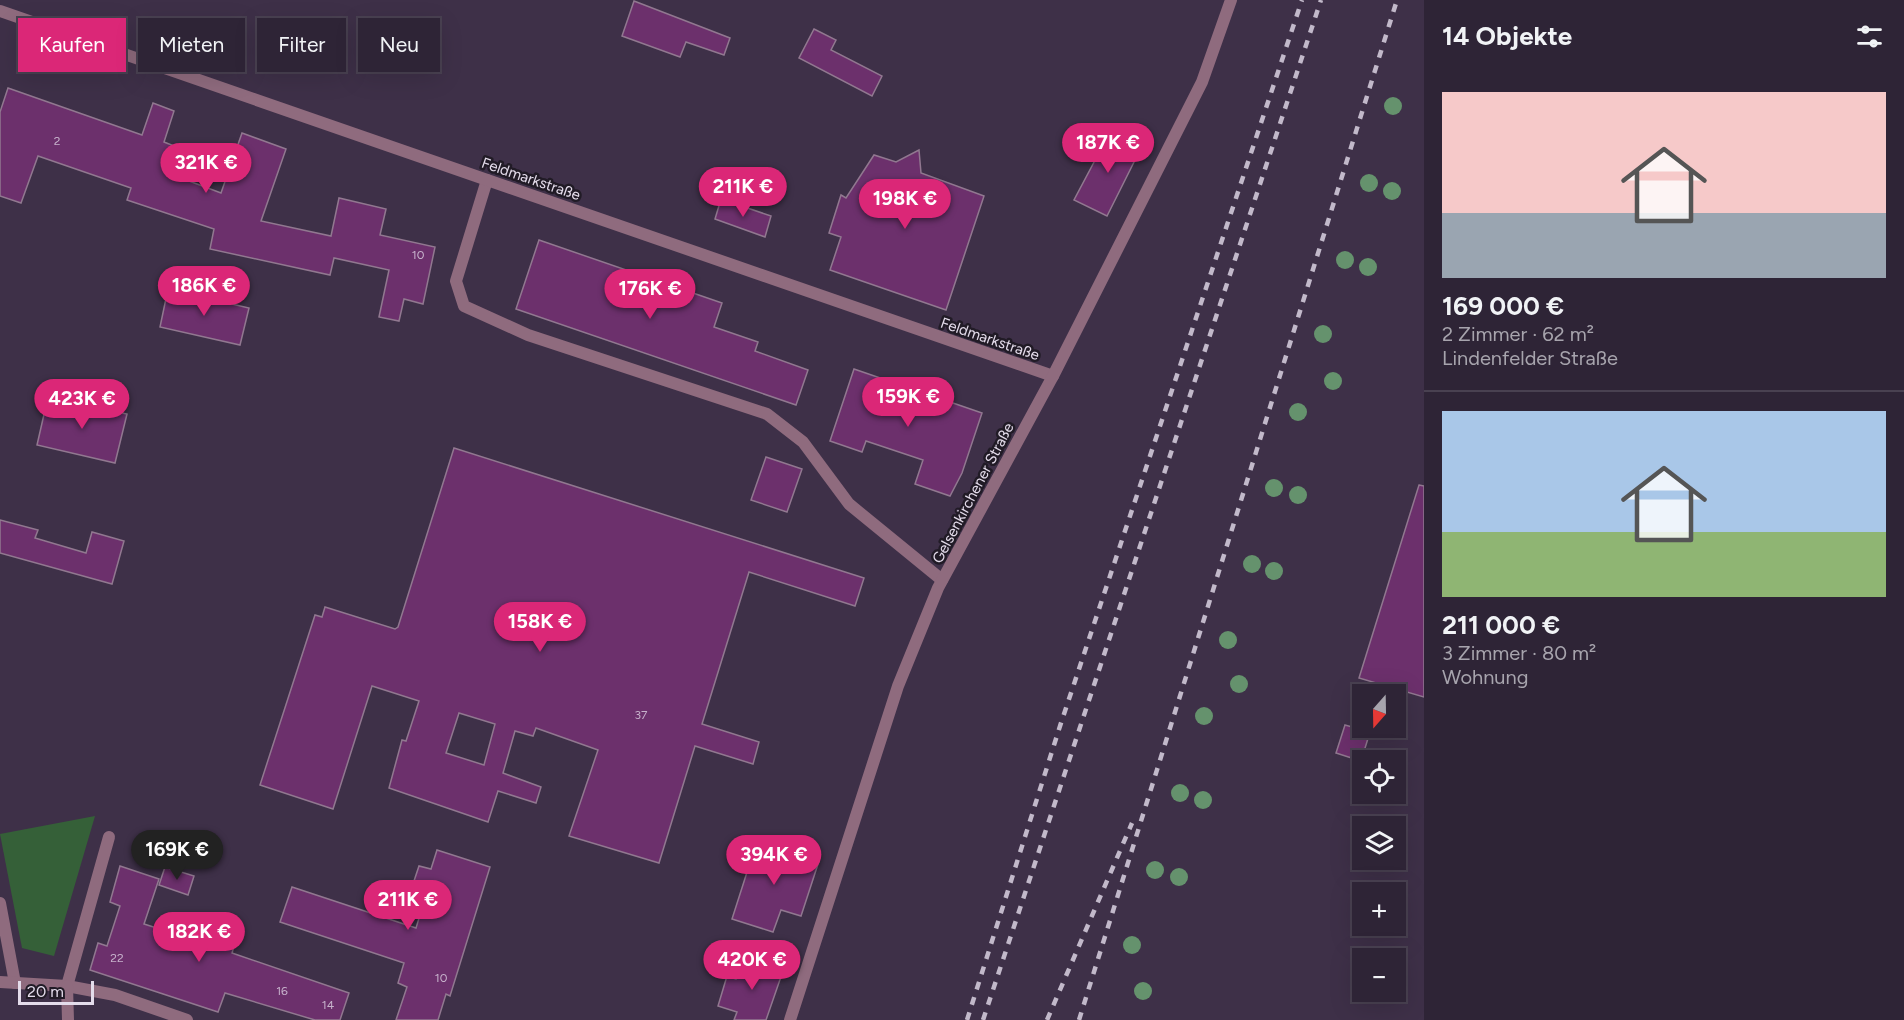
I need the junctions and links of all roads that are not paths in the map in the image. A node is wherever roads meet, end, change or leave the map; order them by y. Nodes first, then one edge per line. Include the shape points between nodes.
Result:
1 (1231, 0) edge
2 (0, 11) edge
3 (487, 180) junction
4 (1053, 376) junction
5 (942, 580) junction
6 (109, 837) dead end
7 (0, 903) edge
8 (0, 982) edge
9 (15, 983) junction
10 (67, 986) junction
11 (68, 1020) edge
12 (187, 1020) edge
13 (790, 1020) edge

1 - 4 street, Gelsenkirchener Straße via 1202,82
2 - 3 street, Feldmarkstraße
3 - 4 street, Feldmarkstraße
3 - 5 street via 456,281 464,306 528,335 767,414 803,442 849,504
4 - 5 street, Gelsenkirchener Straße
5 - 13 street, Gelsenkirchener Straße via 898,686
6 - 10 street
7 - 9 street
8 - 9 street
9 - 10 street
10 - 11 street
10 - 12 street via 115,995

